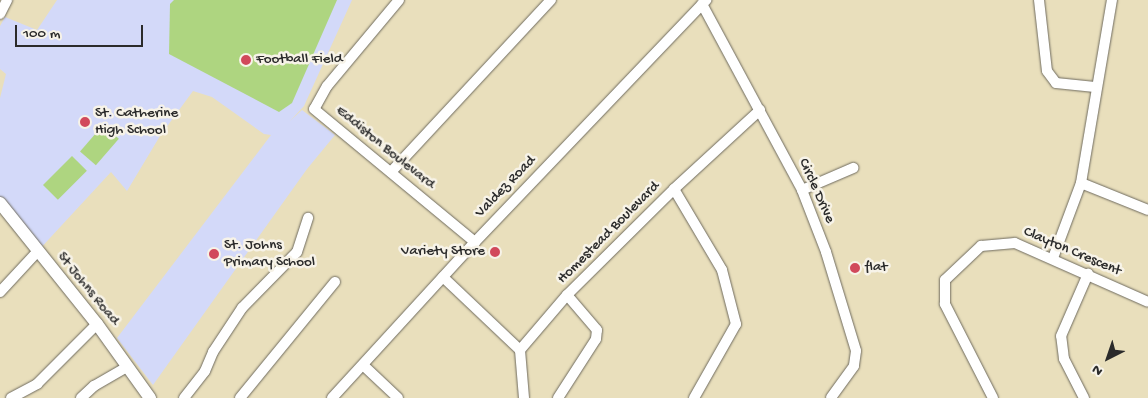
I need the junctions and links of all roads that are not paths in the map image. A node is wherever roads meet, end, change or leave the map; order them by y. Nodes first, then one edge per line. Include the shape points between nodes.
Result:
1 (7, 0) edge
2 (399, 0) edge
3 (551, 0) edge
4 (1039, 0) edge
5 (1112, 0) edge
6 (704, 2) edge
7 (0, 14) edge
8 (1095, 87) junction
9 (760, 110) junction
10 (853, 168) dead end
11 (391, 172) junction
12 (1080, 183) junction
13 (674, 189) junction
14 (802, 190) junction
15 (0, 202) edge
16 (1148, 210) edge
17 (308, 218) dead end
18 (475, 242) junction
19 (37, 252) junction
20 (1053, 258) junction
21 (1088, 274) junction
22 (443, 277) junction
23 (335, 282) dead end
24 (0, 292) edge
25 (567, 295) junction
26 (1148, 302) edge
27 (97, 324) junction
28 (520, 350) junction
29 (363, 364) junction
30 (128, 366) junction
31 (11, 398) edge
32 (81, 398) edge
33 (150, 398) edge
34 (184, 398) edge
35 (240, 398) edge
36 (332, 398) edge
37 (398, 398) edge
38 (524, 398) edge
39 (558, 398) edge
40 (694, 398) edge
41 (831, 398) edge
42 (993, 398) edge
43 (1084, 398) edge

1 - 7 street
2 - 11 street, Eddiston Boulevard via 327,86 314,109
3 - 11 street
4 - 8 street via 1047,71 1056,83
5 - 8 street
6 - 9 street, Circle Drive
6 - 18 street, Valdez Road
8 - 12 street
9 - 13 street, Homestead Boulevard
9 - 14 street, Circle Drive
10 - 14 street
11 - 18 street, Eddiston Boulevard
12 - 16 street
12 - 20 street
13 - 25 street, Homestead Boulevard
13 - 40 street via 722,270 736,324
14 - 41 street, Circle Drive via 826,252 856,351 854,366
15 - 19 main road, St Johns Road
17 - 34 street via 297,252 242,308 213,352 205,371
18 - 22 street, Valdez Road
19 - 24 street
19 - 27 main road, St Johns Road
20 - 21 street, Clayton Crescent
20 - 42 street, Clayton Crescent via 1015,243 998,242 981,246 945,280 945,304
21 - 26 street, Clayton Crescent
21 - 43 street via 1061,336 1064,360
22 - 28 street
22 - 29 street, Valdez Road
23 - 35 street
25 - 28 street, Homestead Boulevard
25 - 39 street via 598,330 596,339
27 - 30 main road, St Johns Road
27 - 31 street via 37,384
28 - 38 street
29 - 36 street, Valdez Road
29 - 37 street
30 - 32 street via 94,386
30 - 33 main road, St Johns Road

